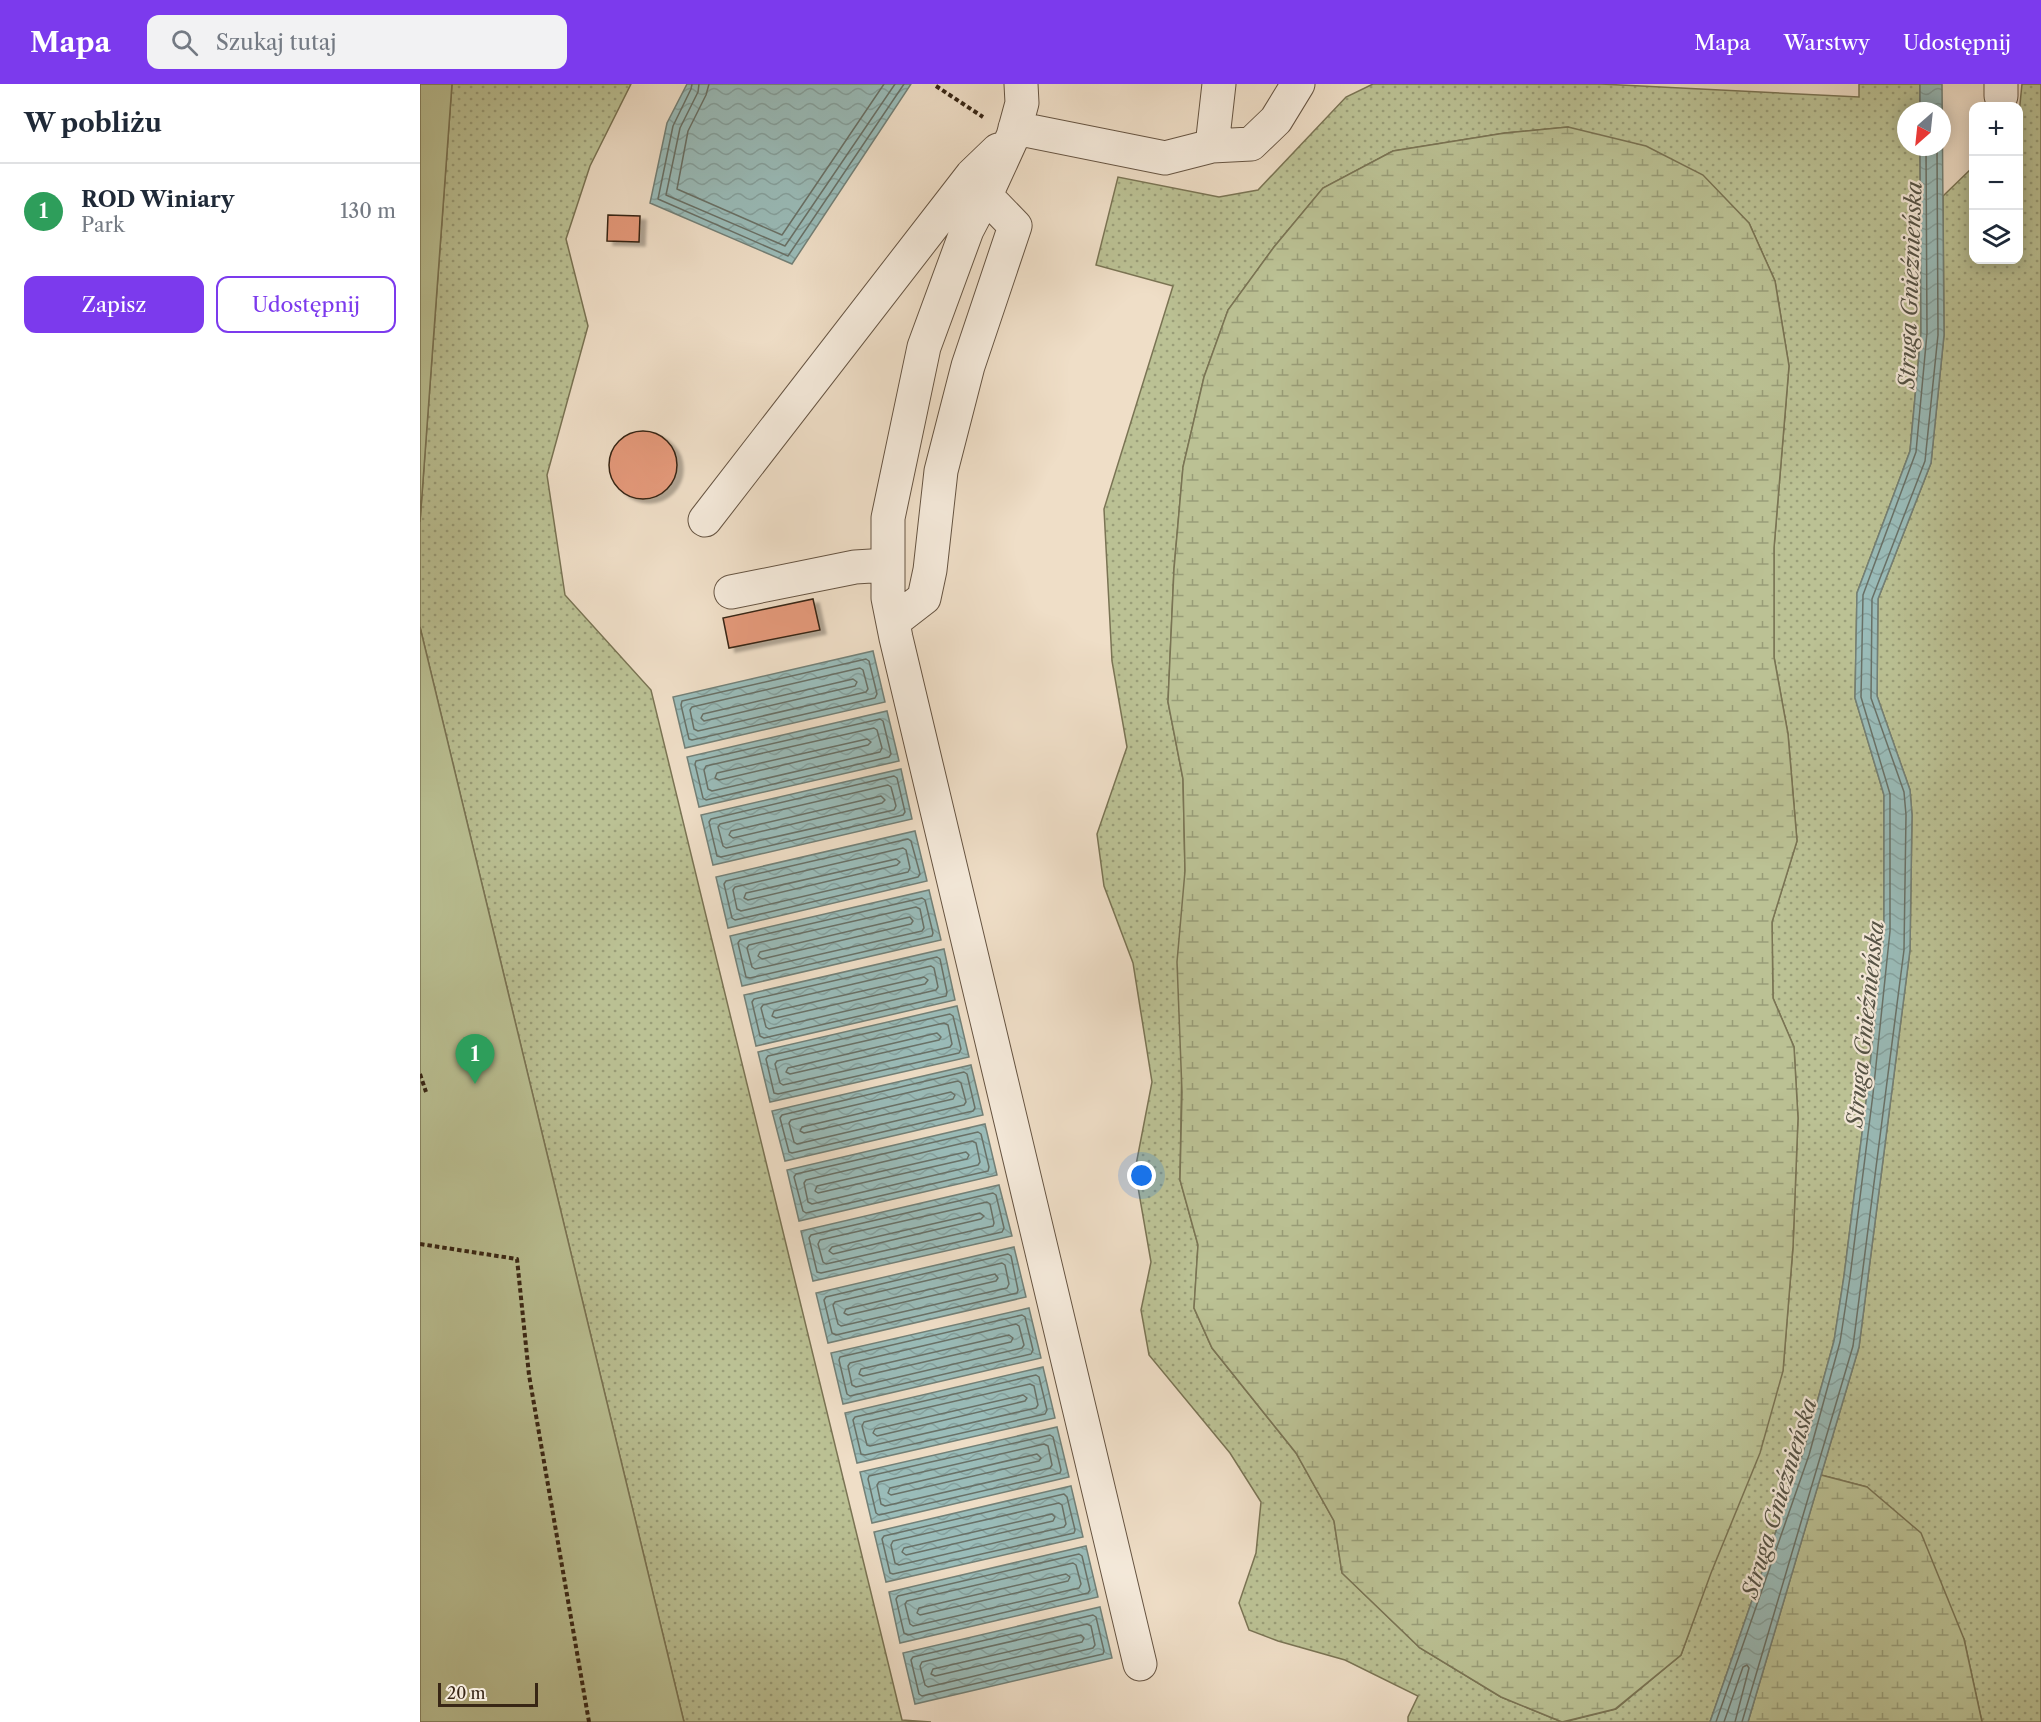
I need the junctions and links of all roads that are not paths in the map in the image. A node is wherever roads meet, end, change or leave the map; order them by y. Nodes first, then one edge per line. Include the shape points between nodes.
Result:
1 (1021, 84) edge
2 (1219, 84) edge
3 (1298, 84) edge
4 (1014, 132) junction
5 (1212, 146) junction
6 (985, 195) junction
7 (705, 520) dead end
8 (888, 565) junction
9 (731, 592) dead end
10 (893, 622) junction
11 (1140, 1664) dead end

1 - 4 lane via 1022,103
2 - 5 lane
3 - 5 lane via 1276,120 1251,144
4 - 5 lane via 1165,158
4 - 6 lane
4 - 7 lane via 972,174
6 - 8 lane via 967,230 924,347 888,518
6 - 10 lane via 1016,226 968,366 941,471 924,598
8 - 9 lane via 855,567
8 - 10 lane
10 - 11 lane

